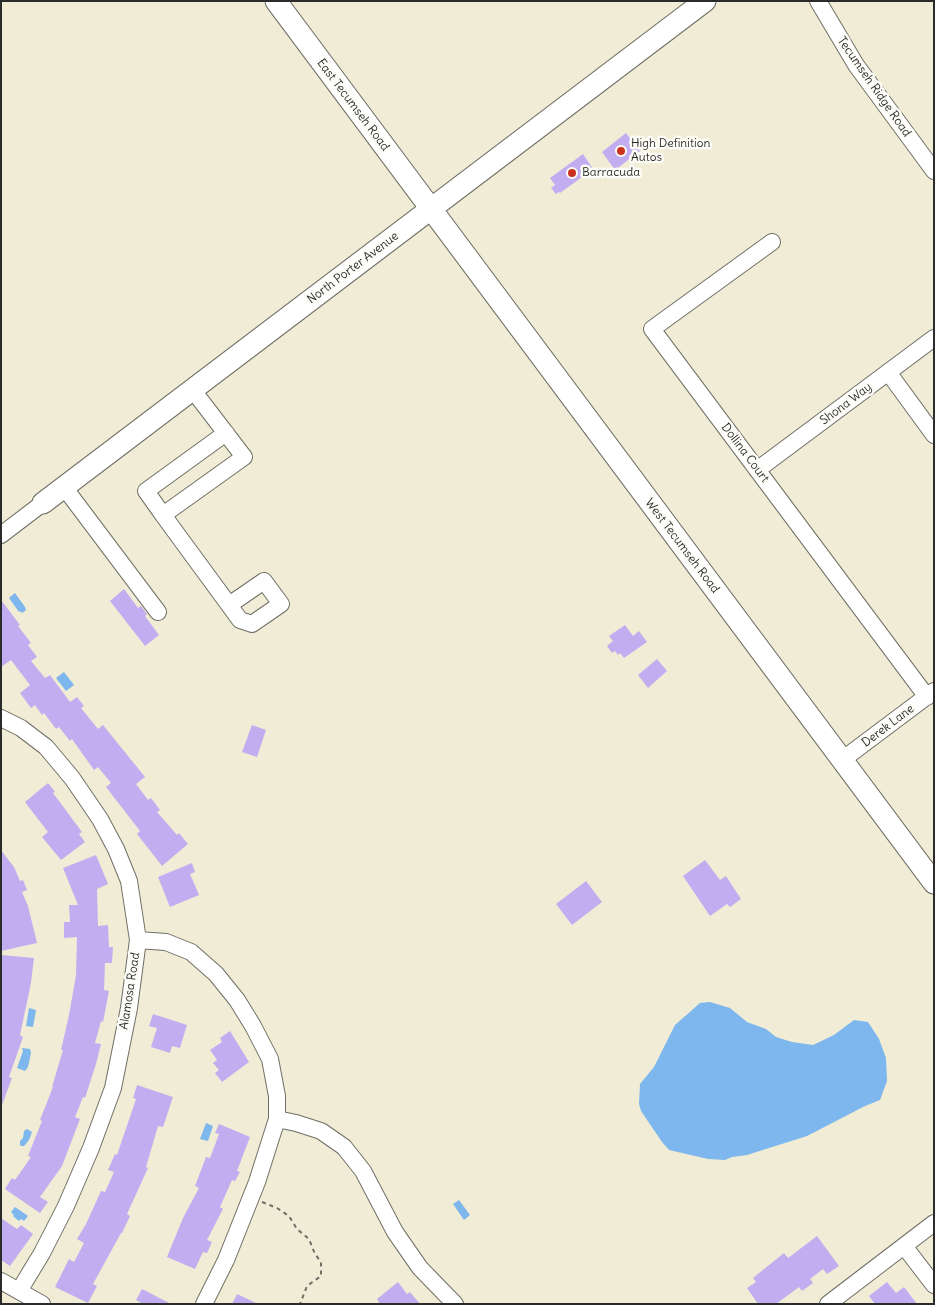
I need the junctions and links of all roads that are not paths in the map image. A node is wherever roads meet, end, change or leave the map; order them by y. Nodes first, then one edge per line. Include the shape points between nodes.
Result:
1 (276, 1) edge
2 (705, 1) edge
3 (818, 1) edge
4 (934, 170) edge
5 (431, 208) junction
6 (772, 242) dead end
7 (934, 338) edge
8 (888, 372) junction
9 (192, 389) junction
10 (226, 433) junction
11 (934, 435) edge
12 (757, 470) junction
13 (64, 487) junction
14 (43, 503) joint
15 (163, 515) junction
16 (1, 535) edge
17 (230, 605) dead end
18 (158, 612) dead end
19 (930, 694) edge
20 (1, 718) edge
21 (842, 760) junction
22 (934, 883) edge
23 (138, 940) junction
24 (277, 1119) junction
25 (934, 1224) edge
26 (904, 1246) junction
27 (1, 1281) edge
28 (934, 1285) edge
29 (18, 1291) junction
30 (42, 1304) edge
31 (204, 1304) edge
32 (455, 1304) edge
33 (828, 1304) edge

1 - 5 main road, East Tecumseh Road
2 - 5 main road, North Porter Avenue
3 - 4 street, Tecumseh Ridge Road via 856,65
5 - 9 main road, North Porter Avenue
5 - 21 main road, West Tecumseh Road
6 - 12 street, Dollina Court via 652,329
7 - 8 street, Shona Way
8 - 11 street
8 - 12 street, Shona Way
9 - 10 street
9 - 13 main road, North Porter Avenue
10 - 15 street via 146,491
10 - 15 street via 244,457
12 - 19 street, Dollina Court
13 - 14 main road, North Porter Avenue
13 - 18 street
14 - 16 street, North Porter Avenue
15 - 17 street
19 - 21 street, Derek Lane
20 - 23 street, Alamosa Road via 46,747 100,819 129,881
21 - 22 main road, West Tecumseh Road
23 - 24 street via 166,942 191,952 216,974 237,1000 270,1059 277,1096
23 - 29 street, Alamosa Road via 113,1088 66,1206
24 - 31 street via 257,1182 226,1260
24 - 32 street via 321,1131 344,1147 363,1170 395,1232 420,1268
25 - 26 street
26 - 28 street
26 - 33 street
27 - 29 street
29 - 30 street

